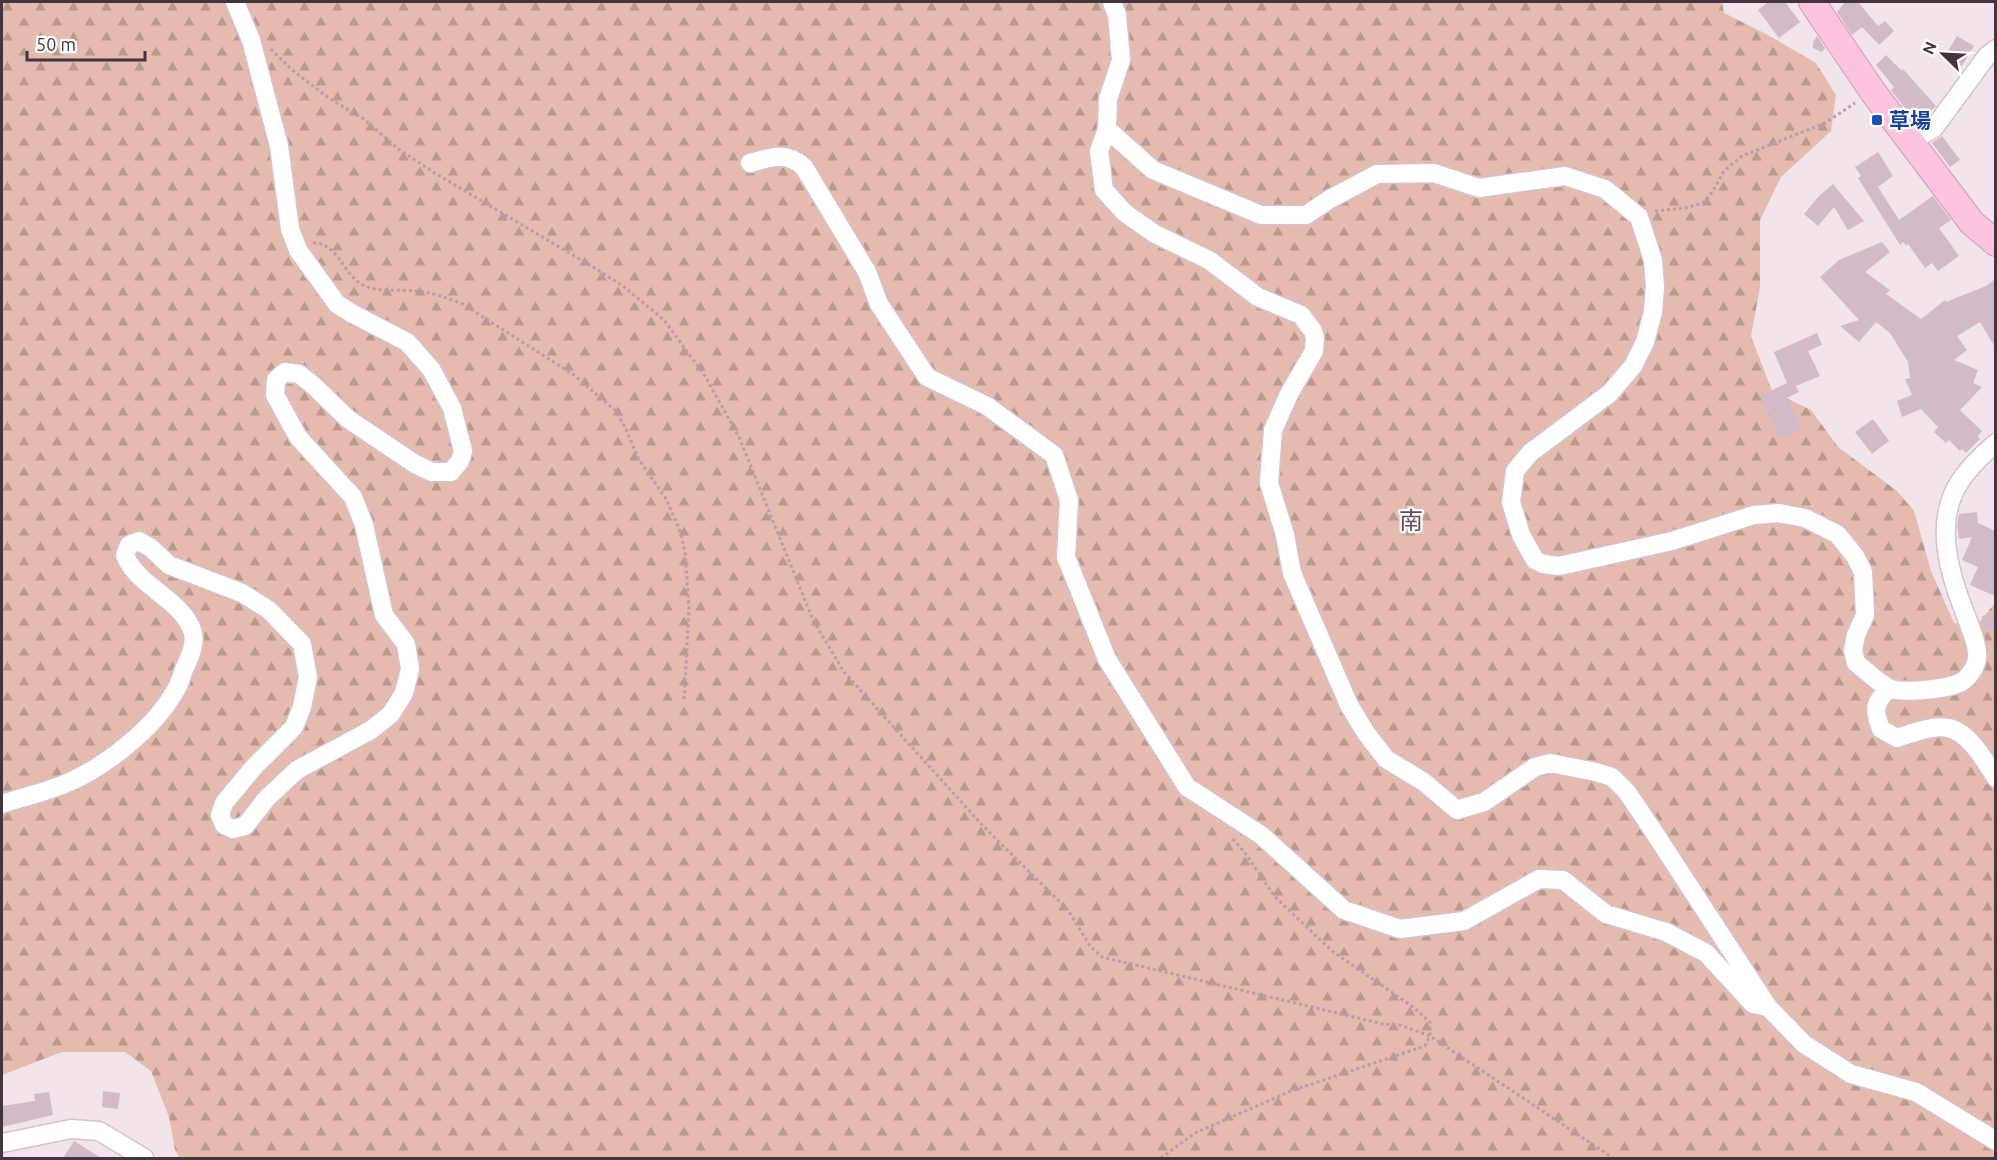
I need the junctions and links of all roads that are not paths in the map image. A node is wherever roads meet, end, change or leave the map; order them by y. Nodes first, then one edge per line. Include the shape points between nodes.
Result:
1 (235, 2) edge
2 (1112, 2) edge
3 (1812, 2) edge
4 (1995, 49) edge
5 (1107, 129) junction
6 (1912, 141) junction
7 (750, 163) dead end
8 (1995, 243) edge
9 (1995, 443) edge
10 (1889, 688) junction
11 (1995, 778) edge
12 (2, 804) edge
13 (1768, 1007) junction
14 (1995, 1141) edge
15 (2, 1143) edge
16 (144, 1158) edge

1 - 12 street via 251,40 279,146 290,229 298,250 337,304 407,342 431,369 452,408 463,452 451,472 432,472 348,419 299,374 285,372 276,380 275,395 298,437 353,498 364,525 384,615 406,644 410,669 404,693 391,714 371,730 297,770 245,826 233,829 224,825 220,815 224,803 294,727 303,707 308,676 302,644 269,610 242,594 169,565 139,542 129,545 125,555 129,567 186,618 194,634 192,652 174,693 151,723 97,768 66,783
2 - 5 street via 1117,15 1120,60 1108,99
3 - 6 street via 1873,92
4 - 6 street via 1934,128
5 - 10 street via 1154,170 1261,215 1306,214 1377,174 1434,173 1479,188 1565,176 1605,189 1639,217 1653,260 1653,312 1633,366 1610,393 1530,453 1515,471 1511,502 1521,535 1535,560 1559,566 1672,542 1754,515 1779,513 1805,518 1837,534 1856,556 1863,572 1865,615 1853,650 1856,663
5 - 13 street via 1100,151 1104,190 1125,213 1155,234 1209,260 1258,297 1301,315 1313,331 1314,351 1273,430 1269,483 1292,573 1349,705 1366,733 1386,759 1424,782 1457,810 1484,802 1535,767 1550,763 1612,777 1646,819
6 - 8 street via 1972,222
7 - 13 street via 785,156 804,167 867,272 879,304 927,377 987,406 1054,455 1069,500 1066,557 1107,659 1187,787 1261,835 1344,910 1400,929 1464,921 1539,879 1563,880 1606,914 1666,932 1706,952 1753,1004
9 - 10 street via 1958,485 1949,506 1946,528 1951,577 1978,655 1973,670 1958,684 1903,692
10 - 11 street via 1878,700 1875,712 1881,729 1897,738 1933,728 1950,728 1975,745
13 - 14 street via 1804,1044 1851,1074 1916,1092
15 - 16 street via 71,1129 99,1131

